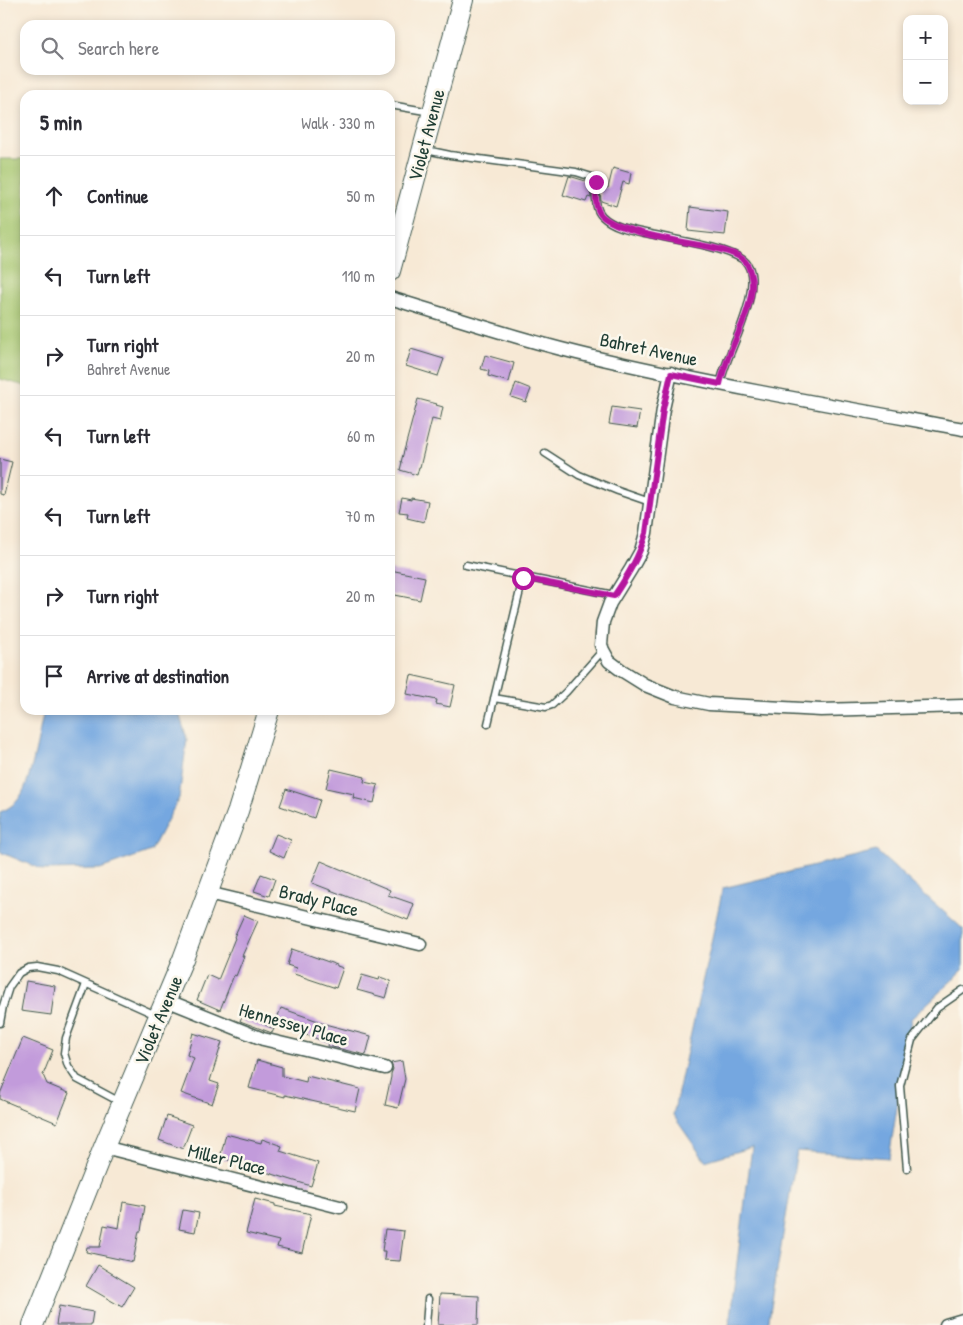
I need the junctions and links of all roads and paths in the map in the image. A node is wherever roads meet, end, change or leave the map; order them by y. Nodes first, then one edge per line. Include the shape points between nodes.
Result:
1 (462, 0) edge
2 (395, 106) edge
3 (432, 113) junction
4 (422, 150) junction
5 (395, 234) edge
6 (395, 300) edge
7 (671, 374) junction
8 (720, 384) junction
9 (963, 429) edge
10 (545, 453) dead end
11 (650, 502) junction
12 (466, 565) dead end
13 (523, 578) junction
14 (614, 596) junction
15 (603, 650) junction
16 (494, 698) junction
17 (963, 706) edge
18 (267, 715) edge
19 (488, 724) dead end
20 (208, 893) junction
21 (420, 944) dead end
22 (86, 984) junction
23 (963, 990) edge
24 (163, 1009) junction
25 (0, 1023) edge
26 (385, 1068) dead end
27 (123, 1103) junction
28 (104, 1147) junction
29 (907, 1169) dead end
30 (340, 1207) dead end
31 (428, 1299) dead end
32 (963, 1320) edge
33 (33, 1325) edge
34 (426, 1325) edge
35 (946, 1325) edge

1 - 3 main road, Violet Avenue
2 - 3 lane
3 - 4 main road, Violet Avenue
4 - 5 main road, Violet Avenue
4 - 8 lane via 592,177 596,182 595,202 600,214 612,224 724,250 744,260 752,284 750,299
6 - 7 street, Bahret Avenue via 543,344
7 - 8 street, Bahret Avenue
7 - 11 street
8 - 9 street, Bahret Avenue
10 - 11 lane via 579,475
11 - 14 street via 641,551
12 - 13 lane
13 - 14 lane
13 - 16 lane
14 - 15 street via 603,622
15 - 16 lane via 552,705 546,707
15 - 17 street via 615,666 645,685 675,697 709,704 821,710
16 - 19 lane
18 - 20 main road, Violet Avenue via 238,812
20 - 21 street, Brady Place
20 - 24 main road, Violet Avenue
22 - 24 lane
22 - 25 lane via 58,970 28,968 19,973 9,987
22 - 27 lane via 66,1038 64,1053 68,1066 77,1079
23 - 29 lane via 936,1008 912,1040 900,1086
24 - 26 street, Hennessey Place
24 - 27 main road, Violet Avenue
27 - 28 main road, Violet Avenue
28 - 30 street, Miller Place
28 - 33 main road, Violet Avenue
31 - 34 lane
32 - 35 street

